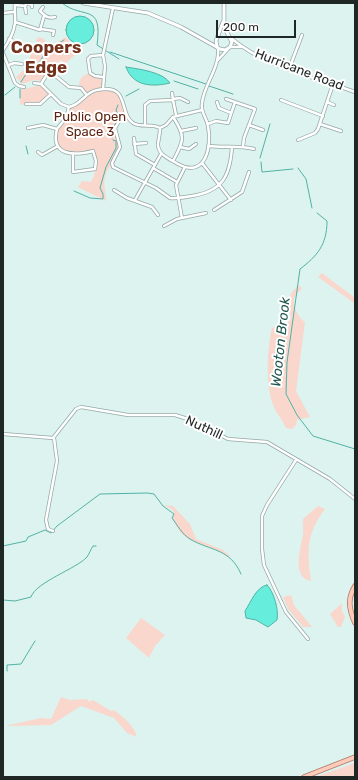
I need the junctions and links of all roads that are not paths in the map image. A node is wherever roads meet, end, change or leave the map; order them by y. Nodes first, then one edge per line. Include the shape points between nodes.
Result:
1 (83, 3) edge
2 (113, 3) edge
3 (224, 3) edge
4 (15, 4) edge
5 (25, 6) junction
6 (32, 7) dead end
7 (43, 7) dead end
8 (113, 8) junction
9 (13, 12) junction
10 (27, 12) dead end
11 (3, 13) edge
12 (44, 16) junction
13 (55, 17) dead end
14 (223, 18) junction
15 (15, 22) junction
16 (40, 29) junction
17 (53, 35) dead end
18 (228, 35) junction
19 (302, 35) dead end
20 (217, 37) junction
21 (231, 38) junction
22 (9, 39) junction
23 (206, 40) junction
24 (22, 41) dead end
25 (19, 44) junction
26 (218, 47) junction
27 (28, 48) dead end
28 (229, 48) junction
29 (243, 48) junction
30 (3, 52) edge
31 (103, 54) junction
32 (217, 62) junction
33 (22, 64) dead end
34 (9, 65) junction
35 (289, 69) junction
36 (103, 77) junction
37 (34, 83) dead end
38 (41, 84) junction
39 (334, 84) junction
40 (24, 87) dead end
41 (103, 89) junction
42 (355, 92) edge
43 (172, 93) dead end
44 (51, 94) junction
45 (86, 94) junction
46 (226, 99) dead end
47 (173, 100) junction
48 (281, 100) dead end
49 (188, 102) dead end
50 (217, 102) dead end
51 (235, 102) junction
52 (327, 102) junction
53 (26, 104) dead end
54 (334, 105) dead end
55 (69, 107) junction
56 (202, 110) junction
57 (231, 113) junction
58 (127, 115) junction
59 (176, 115) junction
60 (323, 116) junction
61 (172, 117) junction
62 (30, 123) dead end
63 (208, 124) junction
64 (320, 124) junction
65 (144, 125) junction
66 (250, 125) junction
67 (160, 128) junction
68 (196, 128) dead end
69 (57, 129) junction
70 (263, 130) dead end
71 (181, 131) junction
72 (341, 131) dead end
73 (134, 138) dead end
74 (298, 140) dead end
75 (146, 143) dead end
76 (134, 144) junction
77 (196, 144) dead end
78 (58, 146) junction
79 (208, 146) junction
80 (243, 146) junction
81 (180, 147) junction
82 (232, 147) junction
83 (254, 149) dead end
84 (38, 152) dead end
85 (162, 154) junction
86 (73, 155) junction
87 (173, 161) junction
88 (202, 164) junction
89 (154, 167) junction
90 (185, 167) junction
91 (249, 172) dead end
92 (178, 182) junction
93 (144, 183) junction
94 (218, 184) junction
95 (114, 190) dead end
96 (178, 198) junction
97 (135, 200) junction
98 (231, 200) junction
99 (214, 210) dead end
100 (206, 213) dead end
101 (158, 214) dead end
102 (182, 218) junction
103 (164, 226) dead end
104 (3, 434) edge
105 (54, 438) junction
106 (296, 460) junction
107 (355, 499) edge
108 (54, 531) dead end
109 (355, 586) edge
110 (355, 623) edge
111 (308, 639) dead end
112 (355, 757) edge
113 (304, 777) edge

1 - 8 street
2 - 8 street
3 - 14 street, Hurricane Road
4 - 5 street
4 - 9 street
5 - 6 street via 27,3
5 - 10 street
7 - 12 street via 40,11
8 - 23 street via 148,13 168,20
8 - 31 street
9 - 11 street
9 - 15 street
12 - 13 street
12 - 16 street
14 - 18 street, Hurricane Road
14 - 20 street, Hurricane Road
15 - 16 street
15 - 22 street
16 - 17 street via 54,31
18 - 20 street
18 - 21 street, Hurricane Road
19 - 35 street
20 - 23 street
20 - 26 street, Hurricane Road
21 - 28 street
21 - 29 street, Hurricane Road
22 - 25 street
22 - 30 street
23 - 26 street
24 - 25 street
25 - 27 street
26 - 28 street, Hurricane Road via 223,50
26 - 32 street
28 - 29 street, Hurricane Road
28 - 32 street
29 - 35 street, Hurricane Road
30 - 34 street
31 - 36 street
31 - 36 street via 88,59 90,72
32 - 56 street via 202,100
33 - 34 street
34 - 40 street via 15,83
35 - 39 street, Hurricane Road
36 - 41 street
37 - 38 street
38 - 44 street
38 - 45 street via 46,76 52,73 64,84 81,88
39 - 42 street, Hurricane Road
39 - 52 street
41 - 45 street
41 - 58 street via 121,96
43 - 47 street
44 - 53 street via 43,103
44 - 55 street via 61,104
45 - 55 street via 80,102
46 - 51 street
47 - 49 street via 180,98
47 - 59 street
47 - 65 street via 150,102 145,105
48 - 60 street
50 - 57 street via 219,108
51 - 57 street
51 - 66 street via 255,109
52 - 54 street
52 - 60 street
55 - 69 street via 66,118
56 - 59 street
56 - 63 street
57 - 63 street via 226,124 219,121
58 - 65 street via 132,122
58 - 93 street via 115,128 120,147 112,165 115,169 124,171
59 - 61 street
60 - 64 street
61 - 67 street
61 - 71 street
62 - 69 street via 30,128 43,125
63 - 79 street
64 - 72 street
64 - 74 street via 314,133
65 - 67 street
66 - 70 street
66 - 80 street
67 - 85 street via 158,146
68 - 71 street
69 - 78 street
71 - 81 street via 183,138
73 - 76 street
75 - 76 street
76 - 89 street via 136,154
77 - 81 street via 189,149
78 - 84 street via 42,155
78 - 86 street
79 - 82 street
79 - 88 street
80 - 82 street
80 - 83 street
81 - 87 street
82 - 94 street via 229,171
85 - 87 street
85 - 89 street
86 - 86 street via 93,151 95,169 72,172
87 - 90 street
88 - 90 street
88 - 94 street
89 - 92 street
89 - 93 street
90 - 92 street
91 - 98 street via 242,192
92 - 96 street
93 - 96 street via 170,198
93 - 97 street
94 - 96 street via 205,194
94 - 98 street
95 - 97 street
96 - 102 street
97 - 101 street via 152,207
98 - 99 street
100 - 102 street
102 - 103 street
104 - 105 street
105 - 106 street, Nuthill via 78,408 128,415 175,416 191,420 228,439 267,442
105 - 108 street via 57,460 46,520 48,529
106 - 107 street, Nuthill via 330,480
106 - 111 street via 262,516 262,549 264,564 286,612
109 - 110 main road via 350,594 349,604
112 - 113 main road

